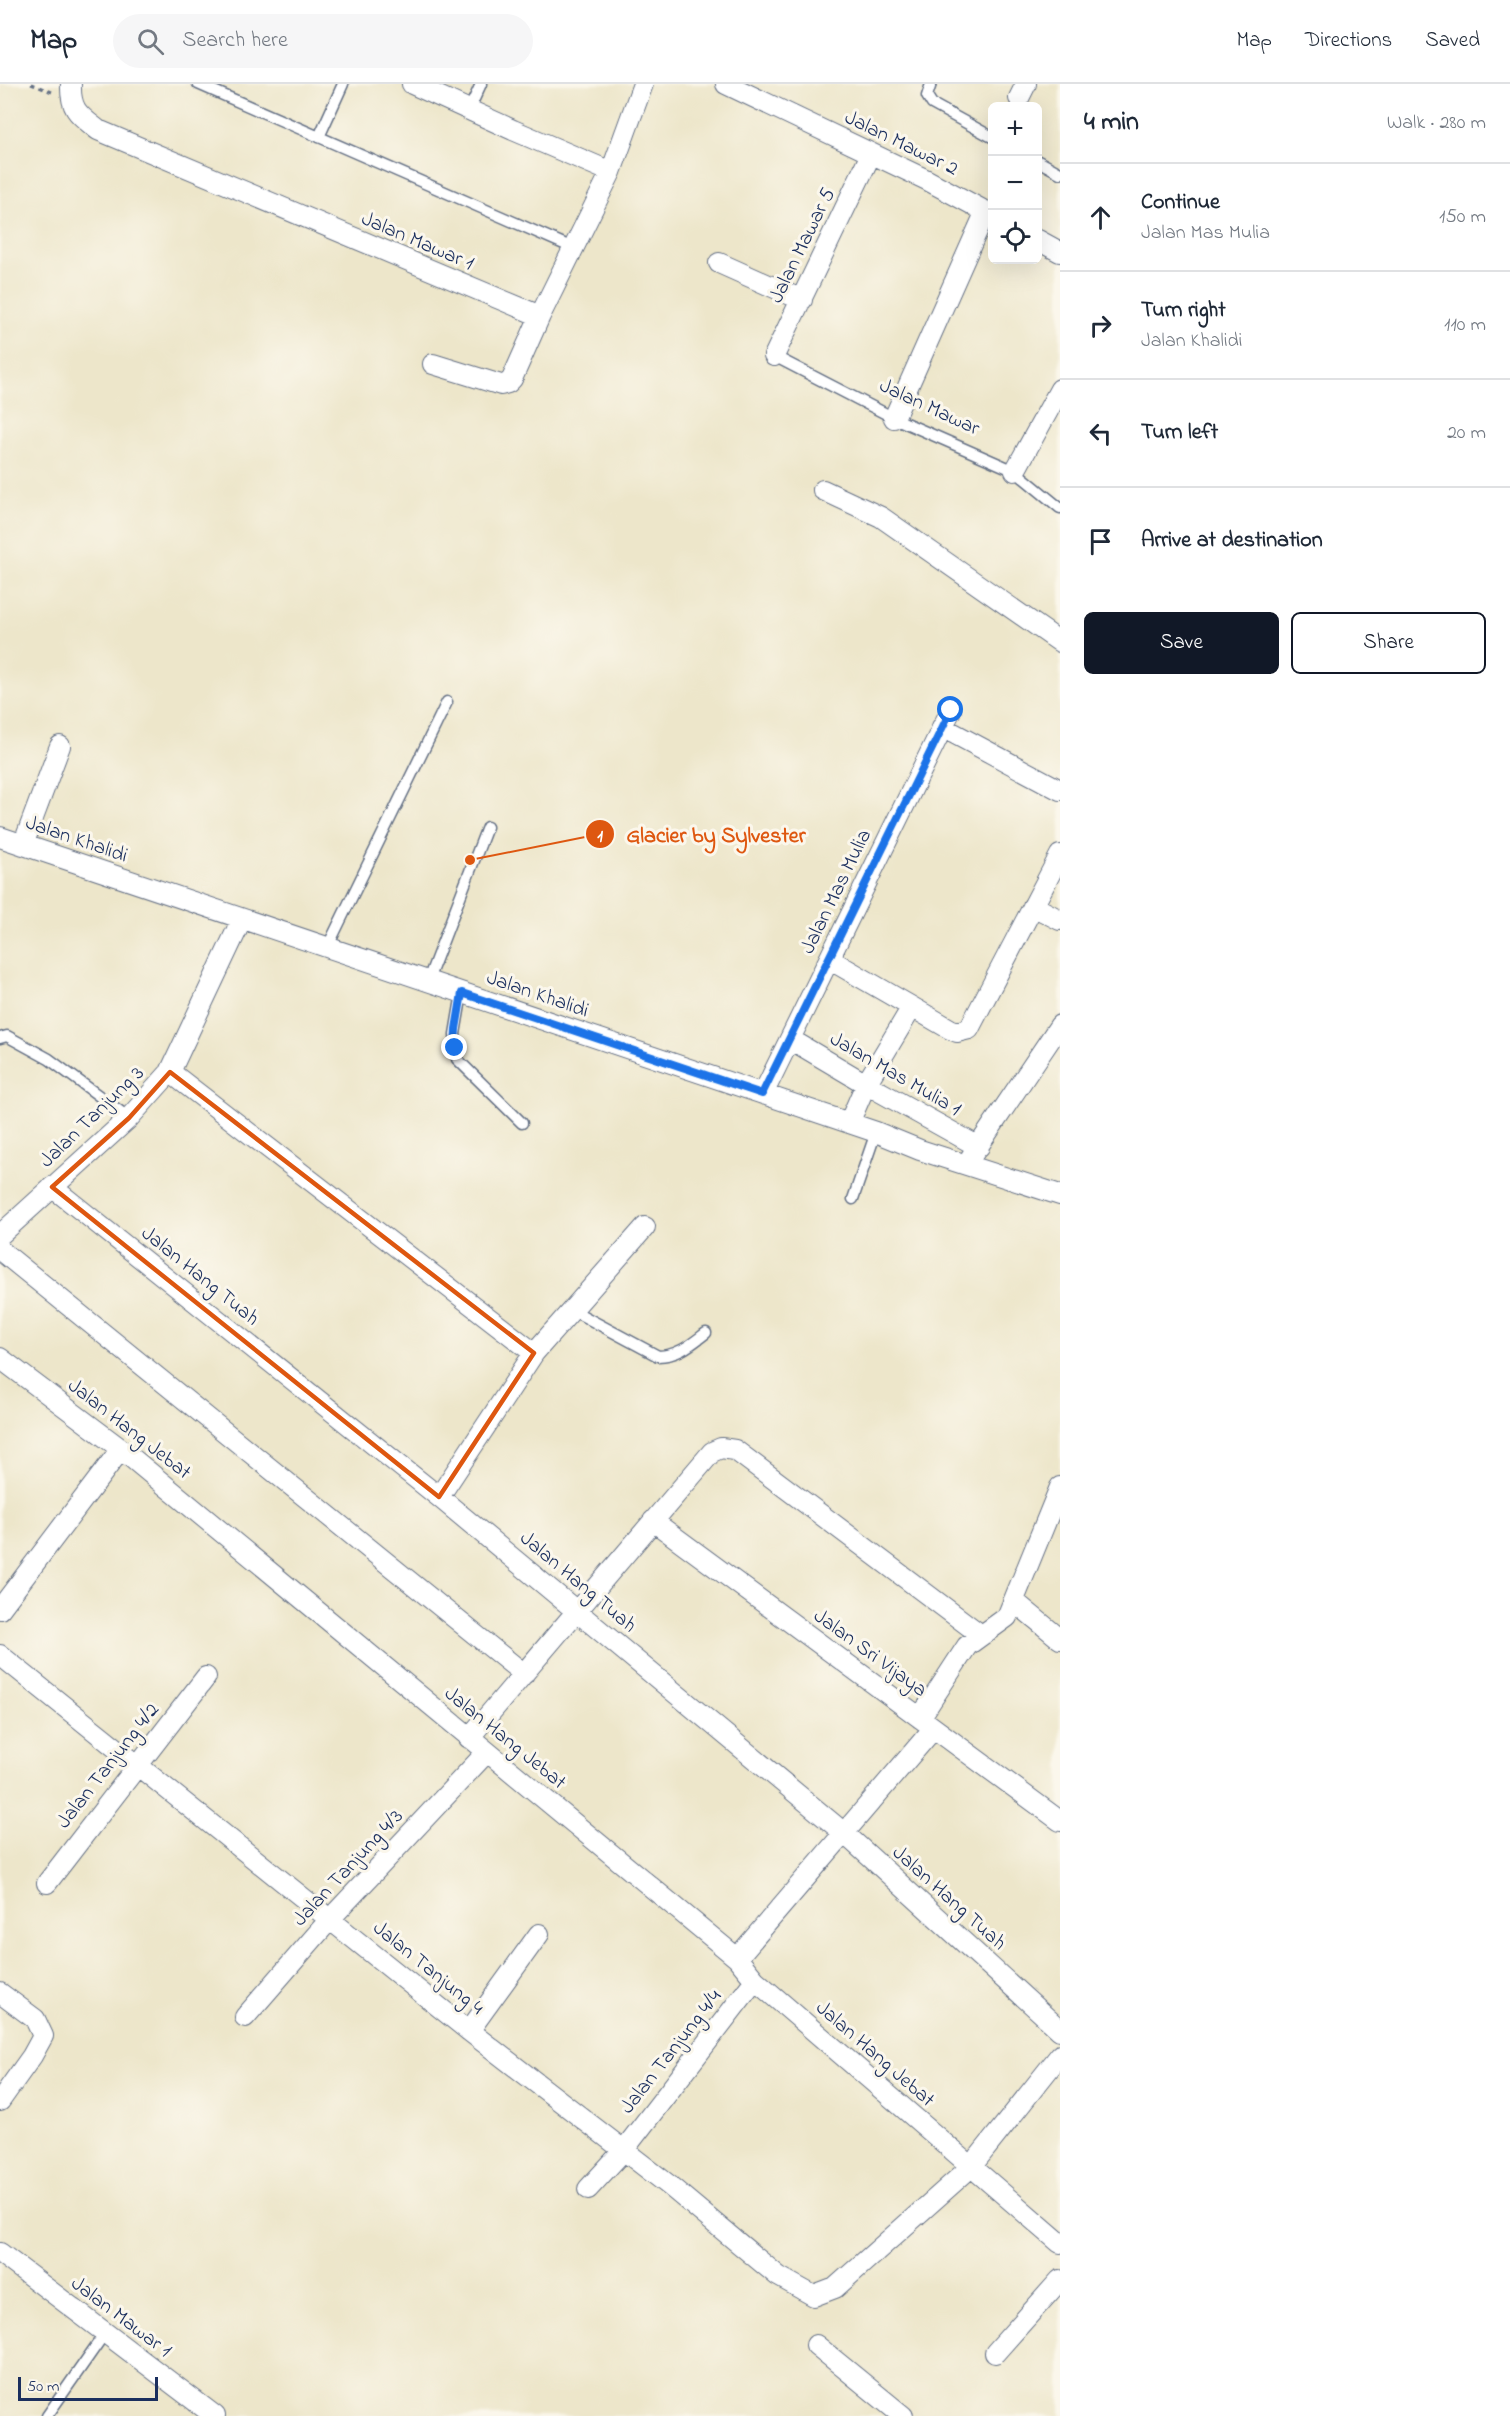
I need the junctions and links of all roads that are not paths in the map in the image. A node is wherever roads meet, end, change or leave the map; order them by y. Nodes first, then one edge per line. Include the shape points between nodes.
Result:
1 (71, 84) edge
2 (198, 84) edge
3 (343, 84) edge
4 (412, 84) edge
5 (481, 84) edge
6 (644, 84) edge
7 (726, 84) edge
8 (930, 84) edge
9 (469, 110) junction
10 (988, 133) edge
11 (319, 137) junction
12 (871, 154) junction
13 (1042, 162) edge
14 (611, 172) junction
15 (1060, 173) edge
16 (988, 212) edge
17 (988, 215) edge
18 (1042, 242) edge
19 (573, 248) junction
20 (1060, 252) edge
21 (719, 263) dead end
22 (802, 300) junction
23 (540, 316) junction
24 (774, 356) joint
25 (433, 364) dead end
26 (1060, 389) edge
27 (894, 418) junction
28 (1015, 471) junction
29 (823, 490) dead end
30 (1060, 508) edge
31 (1060, 642) edge
32 (447, 702) dead end
33 (60, 746) dead end
34 (1060, 790) edge
35 (488, 827) dead end
36 (0, 837) edge
37 (22, 845) junction
38 (1060, 855) edge
39 (1033, 906) junction
40 (242, 919) junction
41 (1060, 920) edge
42 (327, 948) junction
43 (829, 959) junction
44 (428, 980) junction
45 (462, 993) junction
46 (912, 1007) junction
47 (1060, 1025) edge
48 (0, 1038) edge
49 (790, 1039) junction
50 (170, 1072) junction
51 (866, 1084) junction
52 (762, 1094) junction
53 (129, 1118) junction
54 (522, 1123) dead end
55 (849, 1123) junction
56 (934, 1123) junction
57 (876, 1132) junction
58 (978, 1147) junction
59 (920, 1150) junction
60 (966, 1164) junction
61 (52, 1187) junction
62 (1060, 1195) edge
63 (853, 1199) dead end
64 (645, 1227) dead end
65 (0, 1235) edge
66 (0, 1250) edge
67 (572, 1310) junction
68 (706, 1333) dead end
69 (534, 1353) junction
70 (0, 1358) edge
71 (121, 1449) junction
72 (1060, 1487) edge
73 (439, 1497) junction
74 (653, 1521) junction
75 (1014, 1601) junction
76 (0, 1609) edge
77 (577, 1611) junction
78 (981, 1635) junction
79 (1060, 1639) edge
80 (0, 1655) edge
81 (524, 1674) junction
82 (206, 1677) dead end
83 (927, 1723) junction
84 (470, 1738) junction
85 (487, 1752) junction
86 (137, 1766) junction
87 (1057, 1813) edge
88 (844, 1833) junction
89 (47, 1883) dead end
90 (331, 1918) junction
91 (539, 1934) dead end
92 (737, 1958) junction
93 (756, 1980) junction
94 (0, 1993) edge
95 (245, 2017) dead end
96 (1060, 2030) edge
97 (469, 2031) junction
98 (1060, 2055) edge
99 (0, 2101) edge
100 (623, 2151) junction
101 (971, 2167) junction
102 (588, 2189) dead end
103 (1060, 2243) edge
104 (0, 2253) edge
105 (1060, 2280) edge
106 (105, 2333) junction
107 (816, 2345) dead end
108 (995, 2353) dead end
109 (47, 2416) edge
110 (214, 2416) edge
111 (903, 2416) edge

1 - 23 street, Jalan Mawar 1 via 70,99 77,114 98,130
2 - 11 lane
3 - 11 lane
4 - 9 street
5 - 9 lane
6 - 14 street
7 - 12 street, Jalan Mawar 2
8 - 10 lane via 927,96 932,104
9 - 14 street
11 - 19 lane
12 - 16 street, Jalan Mawar 2
12 - 22 street, Jalan Mawar 5
13 - 15 lane
14 - 19 street
17 - 27 street
18 - 20 street
19 - 23 street
21 - 22 street
22 - 24 street, Jalan Mawar 5
23 - 25 street via 508,383 501,385
24 - 27 lane, Jalan Mawar
26 - 28 street
27 - 28 lane, Jalan Mawar
28 - 30 lane, Jalan Mawar
29 - 31 street via 881,517
32 - 42 lane
33 - 37 street
34 - 43 street, Jalan Mas Mulia via 947,718
35 - 44 lane
36 - 37 street, Jalan Khalidi
37 - 40 street, Jalan Khalidi
38 - 39 street
39 - 41 street
39 - 46 street via 969,1029 957,1032
40 - 42 street, Jalan Khalidi
40 - 50 street, Jalan Tanjung 3
42 - 44 street, Jalan Khalidi
43 - 46 street
43 - 49 street, Jalan Mas Mulia
44 - 45 street, Jalan Khalidi
45 - 52 street, Jalan Khalidi
45 - 54 lane via 455,1034 457,1059
46 - 51 street
47 - 58 street
48 - 53 lane via 7,1036 49,1059
49 - 51 street, Jalan Mas Mulia 1
49 - 52 street, Jalan Mas Mulia
50 - 53 street, Jalan Tanjung 3
50 - 69 street
51 - 55 street
51 - 56 street, Jalan Mas Mulia 1
52 - 55 street, Jalan Khalidi
53 - 61 street, Jalan Tanjung 3
55 - 57 street, Jalan Khalidi
56 - 58 street, Jalan Mas Mulia 1
56 - 59 street
57 - 59 street, Jalan Khalidi
57 - 63 lane
58 - 60 street
59 - 60 street, Jalan Khalidi
60 - 62 street, Jalan Khalidi
61 - 65 street, Jalan Tanjung 3
61 - 73 street, Jalan Hang Tuah
64 - 67 street
66 - 81 street
67 - 68 lane via 658,1356 680,1352
67 - 69 street
69 - 73 street
70 - 71 street, Jalan Hang Jebat
71 - 76 street
71 - 84 street, Jalan Hang Jebat
72 - 75 street
73 - 77 street, Jalan Hang Tuah
74 - 77 street
74 - 78 street via 712,1452 721,1448 735,1450
74 - 83 street, Jalan Sri Vijaya
75 - 78 street via 1007,1617
75 - 79 street
77 - 81 street
77 - 88 street, Jalan Hang Tuah
78 - 83 street via 967,1646
80 - 86 street, Jalan Tanjung 4
81 - 84 street
82 - 86 street, Jalan Tanjung 4/2
83 - 87 street, Jalan Sri Vijaya
83 - 88 street
84 - 85 street, Jalan Hang Jebat
85 - 90 street, Jalan Tanjung 4/3
85 - 92 street, Jalan Hang Jebat
86 - 89 street, Jalan Tanjung 4/2
86 - 90 street, Jalan Tanjung 4
88 - 92 street
88 - 96 street, Jalan Hang Tuah
90 - 95 street, Jalan Tanjung 4/3
90 - 97 street, Jalan Tanjung 4
91 - 97 street
92 - 93 street, Jalan Hang Jebat
93 - 100 street, Jalan Tanjung 4/4
93 - 101 street, Jalan Hang Jebat
94 - 99 street via 35,2019 43,2036
97 - 100 street, Jalan Tanjung 4
98 - 101 street
100 - 101 street, Jalan Tanjung 4 via 778,2276 814,2296 835,2288
100 - 102 street, Jalan Tanjung 4/4
101 - 103 street, Jalan Hang Jebat
104 - 106 street, Jalan Mawar 1
105 - 108 street
106 - 109 lane
106 - 110 street, Jalan Mawar 1
107 - 111 street

